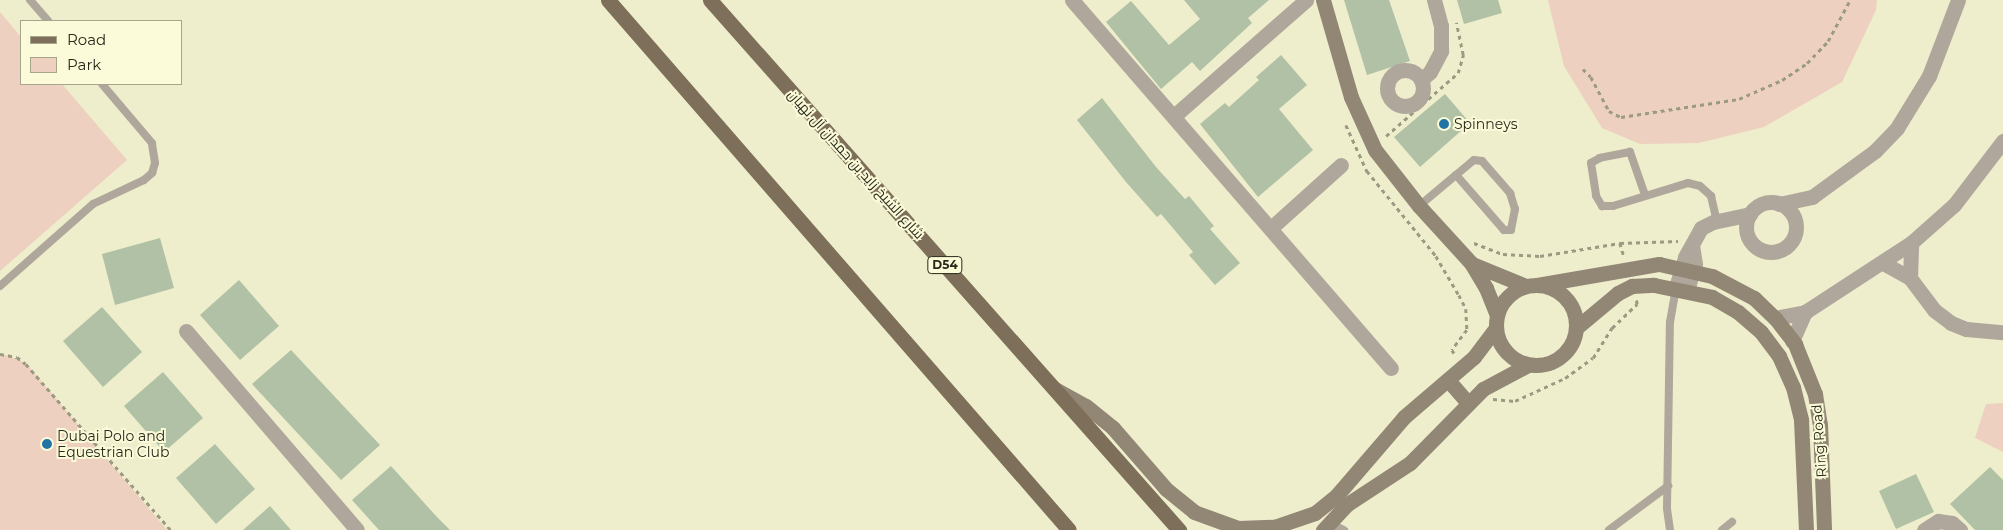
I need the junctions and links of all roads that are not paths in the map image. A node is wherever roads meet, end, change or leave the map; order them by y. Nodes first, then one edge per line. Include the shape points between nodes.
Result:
1 (30, 0) edge
2 (608, 0) edge
3 (710, 0) edge
4 (1306, 0) edge
5 (1323, 0) edge
6 (1434, 0) edge
7 (1958, 0) edge
8 (1079, 2) edge
9 (47, 20) edge
10 (1421, 80) dead end
11 (103, 85) edge
12 (1174, 116) junction
13 (2003, 141) edge
14 (1340, 165) dead end
15 (1456, 175) junction
16 (1645, 195) junction
17 (1812, 197) junction
18 (1779, 204) junction
19 (1419, 206) junction
20 (1750, 214) junction
21 (1719, 220) junction
22 (1796, 225) junction
23 (1270, 228) junction
24 (1746, 230) junction
25 (1911, 243) junction
26 (1471, 263) junction
27 (1883, 263) junction
28 (1687, 269) junction
29 (1910, 278) junction
30 (0, 286) edge
31 (1531, 286) junction
32 (1682, 289) junction
33 (1805, 312) junction
34 (1776, 318) junction
35 (1496, 322) junction
36 (1576, 328) junction
37 (186, 331) dead end
38 (2003, 332) edge
39 (1793, 342) junction
40 (1779, 356) junction
41 (1528, 365) junction
42 (1391, 368) dead end
43 (1448, 380) junction
44 (1055, 389) junction
45 (1468, 403) junction
46 (1668, 486) junction
47 (1732, 522) dead end
48 (1326, 526) edge
49 (357, 530) edge
50 (1069, 530) edge
51 (1179, 530) edge
52 (1344, 530) edge
53 (1609, 530) edge
54 (1670, 530) edge
55 (1722, 530) edge
56 (1806, 530) edge
57 (1824, 530) edge
58 (1924, 530) edge
59 (1960, 530) edge

1 - 9 lane
2 - 50 main road
3 - 44 main road, شارع الشيخ زايد بن حمدان آل نهيان / D54
4 - 12 street
5 - 19 street via 1362,124 1392,174
6 - 10 street via 1441,26 1441,52 1434,68
7 - 17 street via 1929,76 1897,128 1875,151
8 - 12 street
11 - 30 lane via 152,142 155,163 152,173 93,204
12 - 23 street
13 - 25 street via 1954,205
14 - 23 street
15 - 15 lane via 1504,230 1511,230 1515,218 1513,201 1482,161 1474,160
15 - 19 lane
16 - 16 lane via 1602,206 1596,196 1591,163 1630,152
16 - 21 lane via 1682,183 1694,184 1711,196
17 - 18 street
17 - 22 street
18 - 20 street via 1763,204
18 - 22 street via 1792,214
19 - 26 street
20 - 21 street
20 - 24 street
21 - 24 street
21 - 28 street via 1701,228 1692,246
22 - 24 street via 1793,239 1777,252 1756,248
23 - 42 street
25 - 27 street
25 - 29 street
26 - 31 street
26 - 35 street via 1486,288
27 - 29 street
27 - 33 street
28 - 31 street, Ring Road via 1643,265
28 - 32 street
28 - 34 street, Ring Road via 1734,286 1754,298
29 - 38 street via 1934,310 1951,322 1966,329
31 - 35 street via 1507,296
31 - 36 street via 1558,291 1566,298 1576,318
32 - 36 street, Ring Road via 1632,286 1603,303
32 - 40 street, Ring Road via 1712,297 1738,312 1761,332
32 - 46 lane via 1670,316
33 - 34 street
33 - 39 street
34 - 39 street, Ring Road
35 - 41 street via 1506,352
35 - 43 street via 1464,366
36 - 41 street via 1573,342 1560,357 1541,366
37 - 49 street
39 - 40 street
39 - 57 street, Ring Road via 1815,394 1819,417
40 - 56 street, Ring Road via 1793,387 1801,420
41 - 45 street via 1483,389
43 - 44 street via 1404,417 1326,504 1288,524 1250,529 1215,522 1184,505 1114,428 1086,406
43 - 45 street
44 - 51 main road, شارع الشيخ زايد بن حمدان آل نهيان / D54
45 - 48 street via 1400,472 1346,505
46 - 53 lane
46 - 54 lane
47 - 55 lane
48 - 52 lane
58 - 59 street via 1931,523 1946,521

